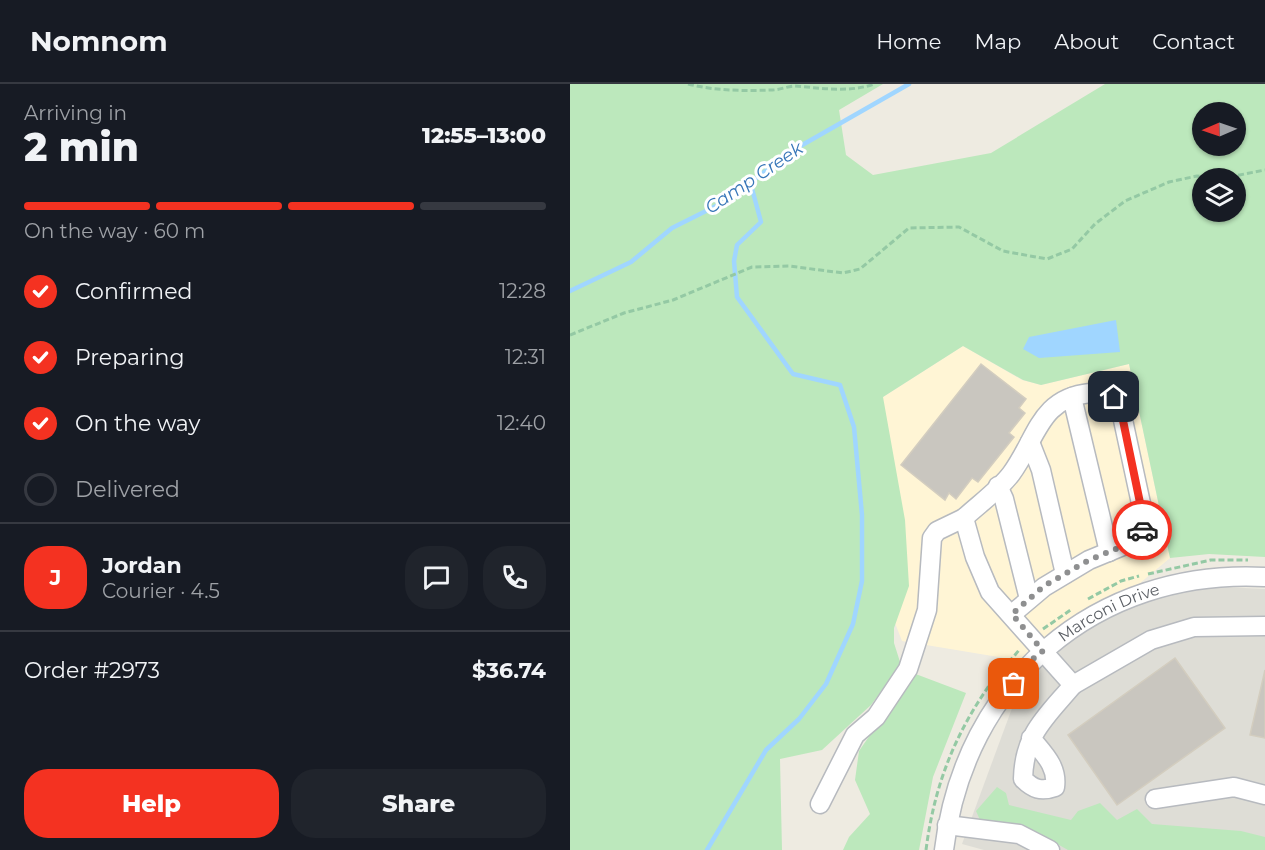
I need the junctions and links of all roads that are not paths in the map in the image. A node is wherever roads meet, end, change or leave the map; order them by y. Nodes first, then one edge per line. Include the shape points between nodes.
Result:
1 (1072, 397) junction
2 (1030, 442) junction
3 (998, 486) junction
4 (964, 518) junction
5 (1109, 552) junction
6 (1065, 574) junction
7 (1265, 577) edge
8 (1029, 599) junction
9 (1012, 614) junction
10 (1265, 626) edge
11 (1043, 651) junction
12 (1073, 685) junction
13 (1031, 738) dead end
14 (1265, 795) edge
15 (1155, 799) dead end
16 (820, 804) dead end
17 (947, 825) junction
18 (944, 850) edge
19 (1050, 850) edge

1 - 2 street via 1049,410
1 - 5 street
1 - 5 street via 1102,392 1114,397 1120,406 1144,522 1135,541
2 - 3 street via 1010,475
2 - 6 street via 1041,470
3 - 4 street
3 - 8 street
4 - 9 street via 990,592
4 - 16 street via 937,531 932,538 927,610 908,669 876,717 855,735
5 - 6 street
6 - 8 street
7 - 11 street, Marconi Drive via 1232,575 1201,579 1142,593 1103,610
8 - 9 street
9 - 11 street
10 - 12 street via 1194,627 1151,640
11 - 12 street
11 - 17 street, Marconi Drive via 983,726 960,776
12 - 13 street
14 - 15 street via 1234,787
17 - 18 street, Marconi Drive
17 - 19 street via 1019,834

